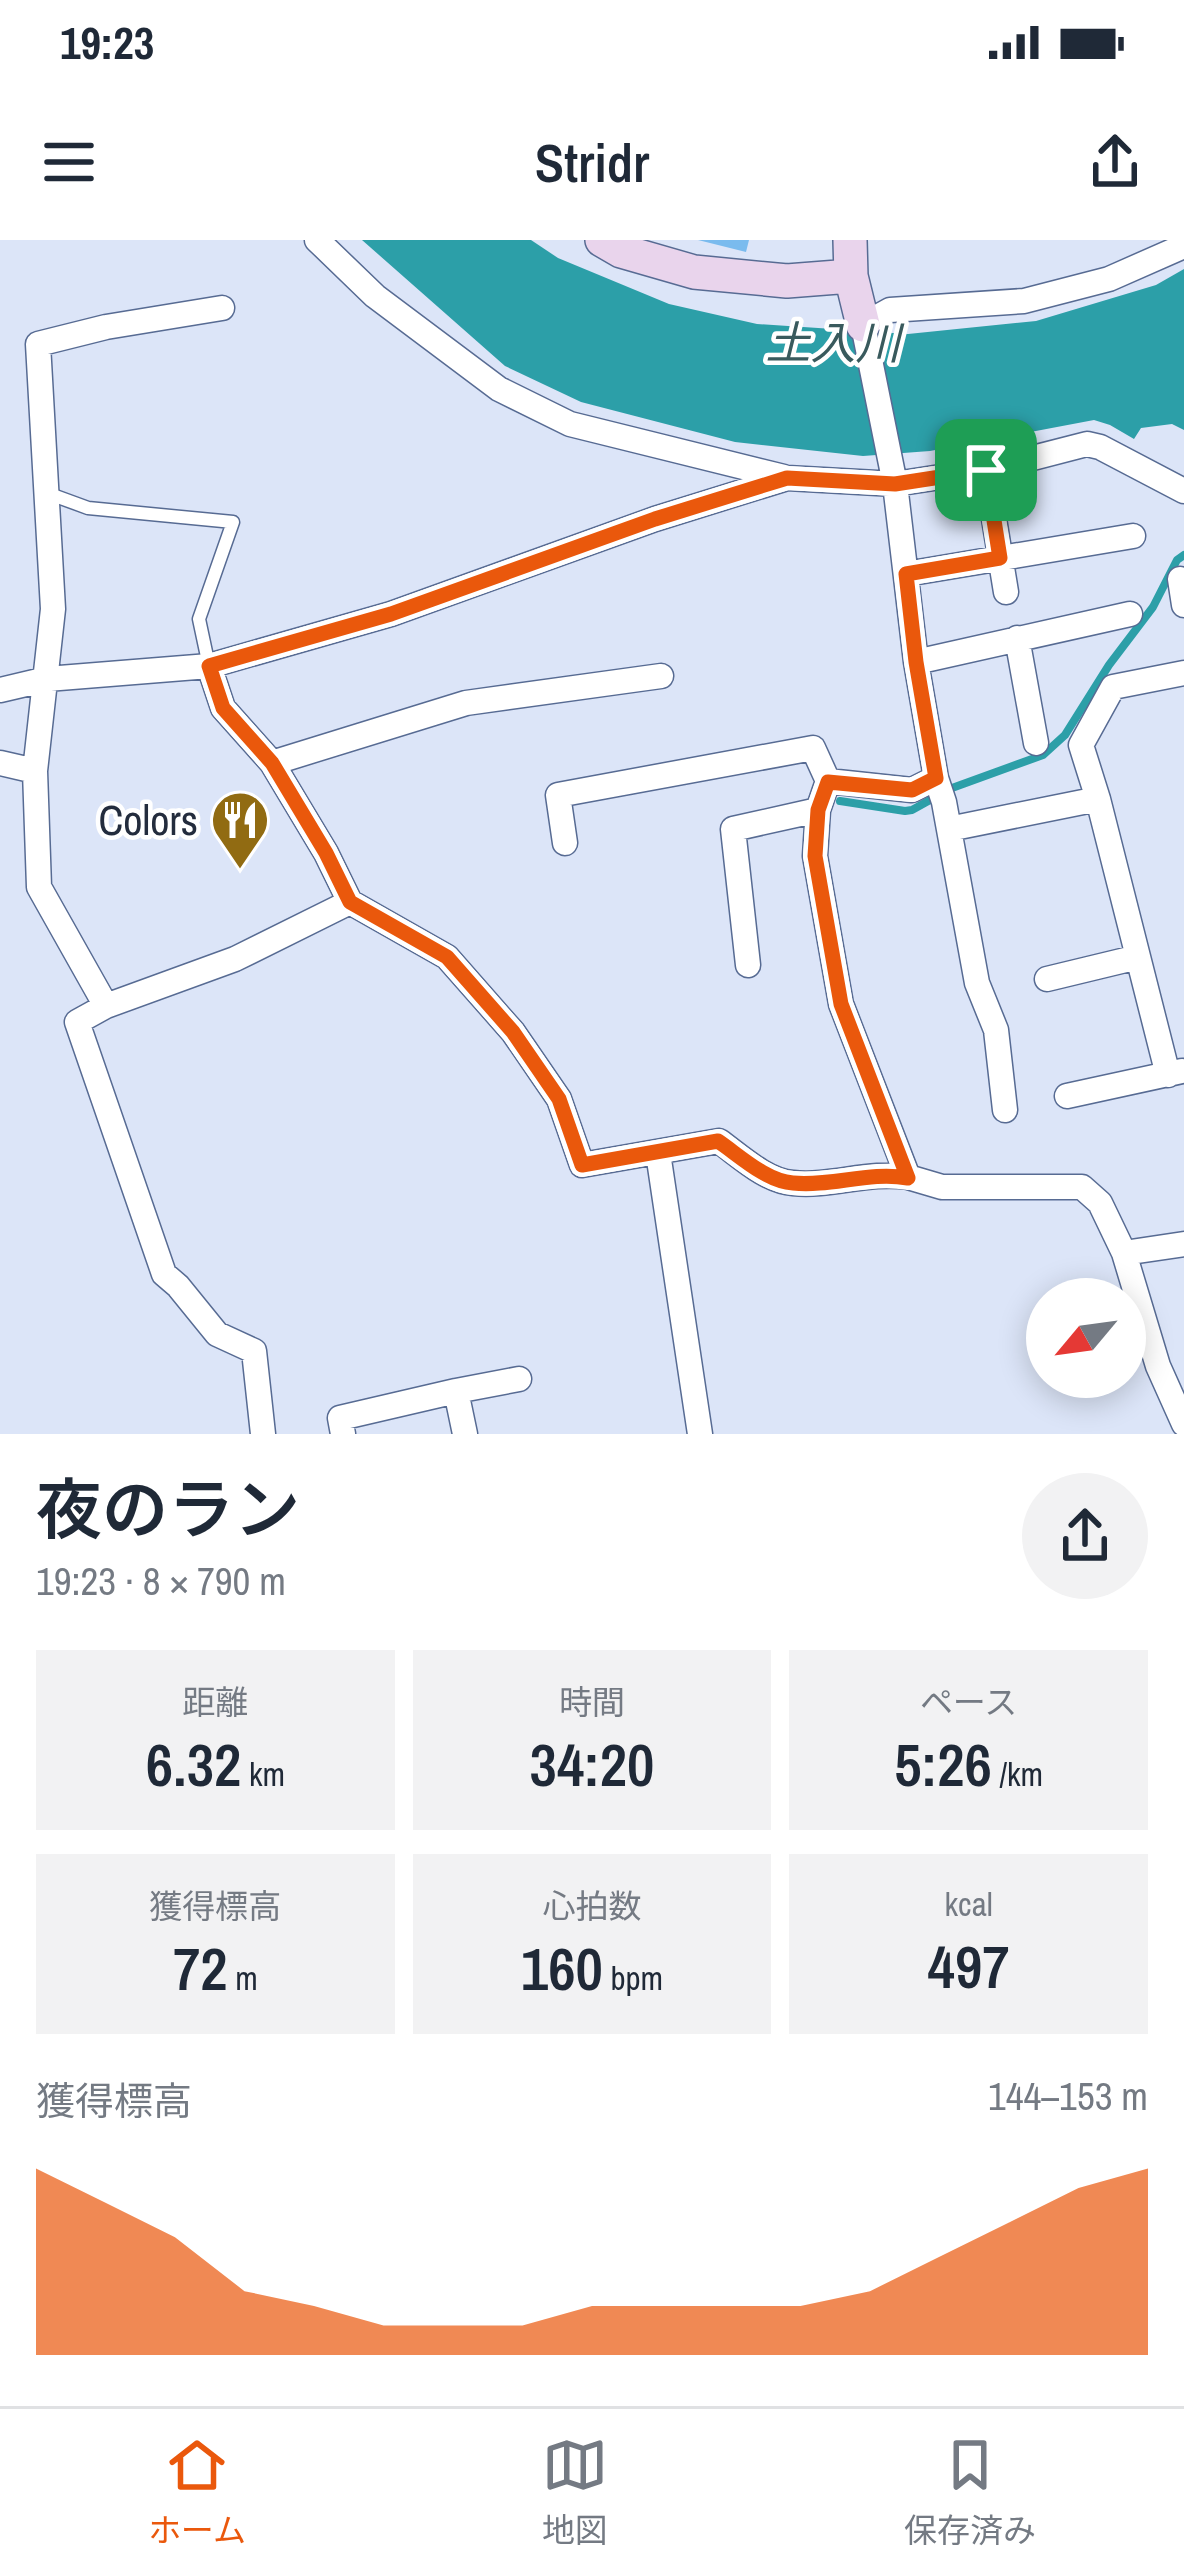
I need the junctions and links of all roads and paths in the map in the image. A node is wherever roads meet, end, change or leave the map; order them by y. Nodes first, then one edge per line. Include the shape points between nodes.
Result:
1 (317, 240) edge
2 (602, 240) edge
3 (850, 240) edge
4 (1184, 245) edge
5 (678, 252) edge
6 (850, 276) junction
7 (223, 308) dead end
8 (863, 325) junction
9 (986, 470) junction
10 (893, 477) junction
11 (787, 478) junction
12 (1184, 491) edge
13 (47, 493) junction
14 (1133, 536) dead end
15 (1000, 558) junction
16 (906, 574) junction
17 (1180, 579) dead end
18 (1006, 592) dead end
19 (1184, 605) edge
20 (1130, 614) dead end
21 (1017, 638) junction
22 (916, 662) junction
23 (209, 666) junction
24 (1184, 673) edge
25 (661, 676) dead end
26 (47, 679) junction
27 (0, 690) edge
28 (1036, 743) dead end
29 (0, 763) edge
30 (272, 763) junction
31 (35, 771) junction
32 (936, 778) junction
33 (828, 782) junction
34 (1098, 800) junction
35 (818, 810) junction
36 (949, 829) junction
37 (565, 843) dead end
38 (350, 902) junction
39 (1138, 957) junction
40 (748, 965) dead end
41 (1047, 980) dead end
42 (106, 1006) junction
43 (1176, 1073) edge
44 (1067, 1096) dead end
45 (1005, 1110) dead end
46 (658, 1153) junction
47 (908, 1178) junction
48 (1184, 1244) edge
49 (1124, 1253) junction
50 (519, 1378) dead end
51 (456, 1391) junction
52 (1184, 1424) edge
53 (263, 1434) edge
54 (343, 1434) edge
55 (465, 1434) edge
56 (700, 1434) edge

1 - 11 street via 375,296 499,389 570,424
2 - 5 street via 621,251
3 - 6 street
4 - 8 street via 1109,279 1024,301 890,310
5 - 6 street via 694,272
6 - 8 street
7 - 13 street via 38,344
8 - 10 street
9 - 10 street
9 - 12 street via 1088,444
9 - 15 street
10 - 11 street
10 - 16 street
11 - 23 street via 391,614
13 - 23 lane via 88,508 233,522 199,620
13 - 26 street
14 - 15 street
15 - 16 street
15 - 18 street
16 - 22 street
17 - 19 street
20 - 21 street
21 - 22 street
21 - 28 street
22 - 32 street
23 - 26 street
23 - 30 street via 223,708
24 - 34 street via 1113,687 1081,746
25 - 30 street via 466,703
26 - 27 street
26 - 31 street
29 - 31 street
30 - 38 street
31 - 42 street via 39,887
32 - 33 street via 912,790
32 - 36 street
33 - 35 street
33 - 37 street via 813,748 558,795
34 - 36 street
34 - 39 street
35 - 40 street via 733,829
35 - 47 street via 815,856 841,1004
36 - 45 street via 977,982 996,1030
38 - 42 street via 236,959
38 - 46 street via 447,957 559,1099 582,1165
39 - 41 street
39 - 43 street
42 - 53 street via 77,1022 164,1274 217,1334 254,1351
43 - 44 street
46 - 47 street via 718,1141 791,1184
46 - 56 street
47 - 49 street via 942,1187 1082,1187 1100,1203
48 - 49 street
49 - 52 street
50 - 51 street
51 - 54 street via 340,1418
51 - 55 street

